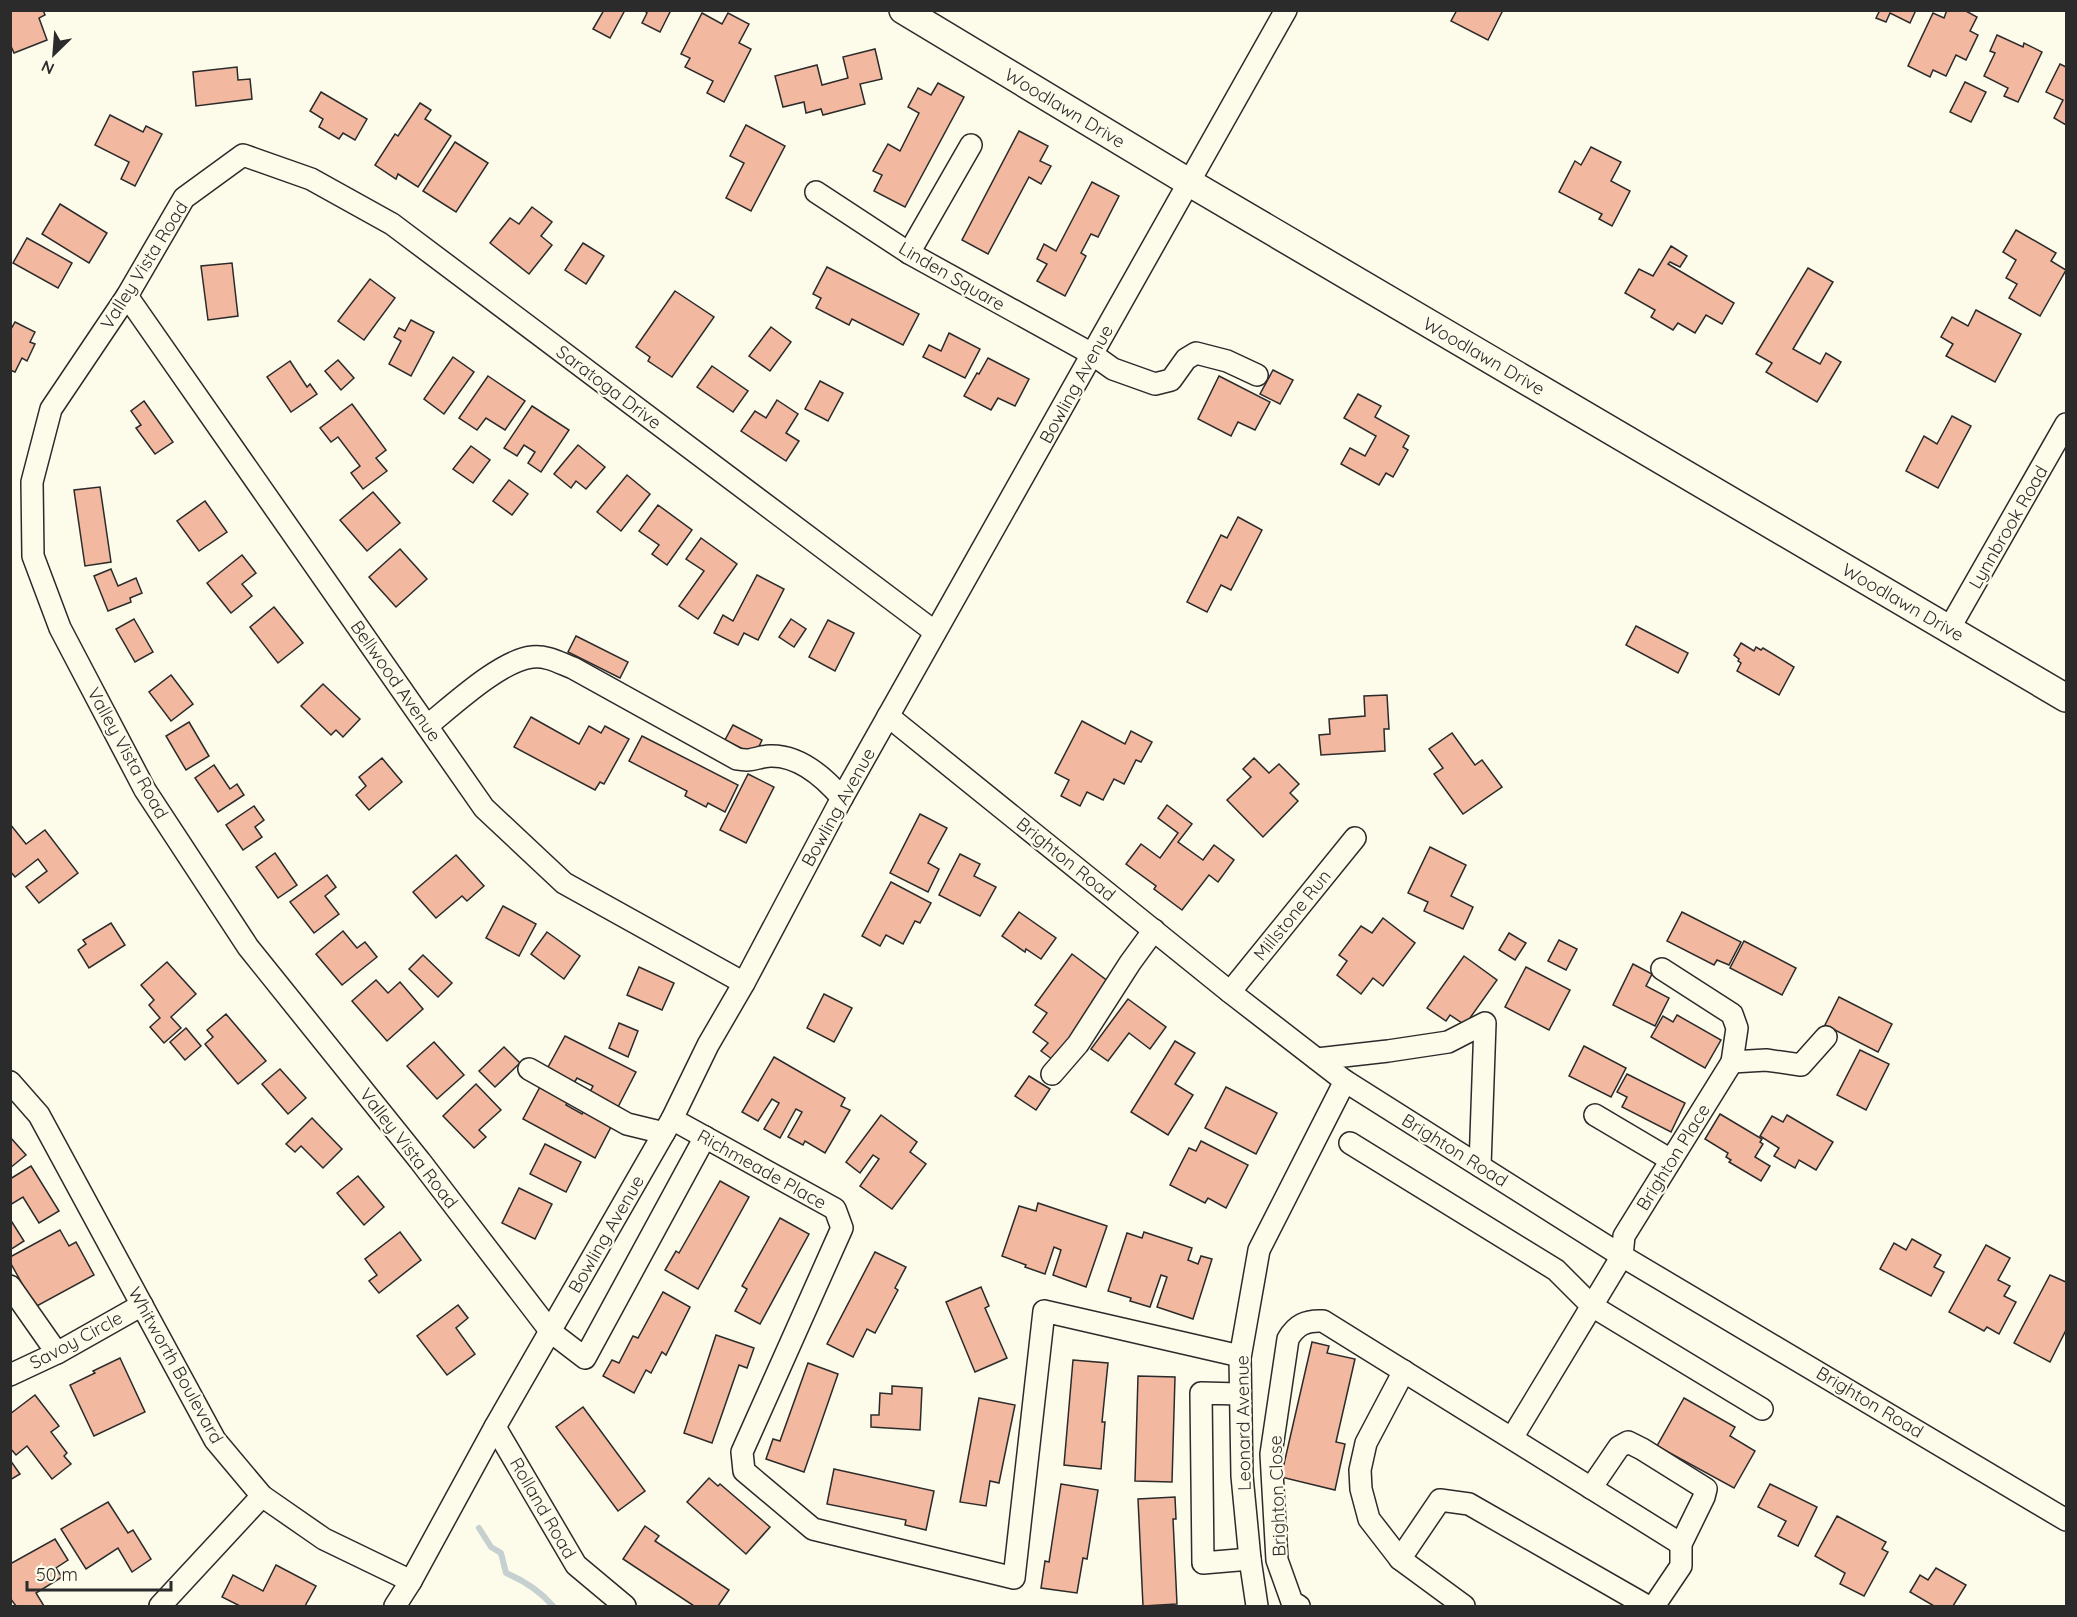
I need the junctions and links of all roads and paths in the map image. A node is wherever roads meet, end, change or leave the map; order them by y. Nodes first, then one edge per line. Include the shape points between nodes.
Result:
1 (903, 10) edge
2 (1286, 10) edge
3 (971, 145) dead end
4 (269, 165) joint
5 (1190, 183) junction
6 (816, 192) dead end
7 (909, 253) junction
8 (127, 296) junction
9 (1092, 354) junction
10 (1257, 375) dead end
11 (2067, 424) edge
12 (1948, 629) junction
13 (936, 632) junction
14 (2067, 698) edge
15 (888, 716) junction
16 (427, 726) junction
17 (842, 798) junction
18 (1355, 838) dead end
19 (1154, 930) junction
20 (1662, 969) dead end
21 (744, 983) junction
22 (1230, 992) junction
23 (1826, 1037) dead end
24 (1317, 1059) junction
25 (1732, 1062) junction
26 (529, 1069) dead end
27 (1052, 1074) dead end
28 (1345, 1081) junction
29 (10, 1082) edge
30 (1595, 1114) dead end
31 (668, 1126) junction
32 (705, 1137) junction
33 (1350, 1143) dead end
34 (1671, 1160) junction
35 (1480, 1166) junction
36 (1622, 1256) junction
37 (10, 1286) edge
38 (142, 1305) junction
39 (1592, 1306) junction
40 (551, 1332) junction
41 (57, 1353) junction
42 (1240, 1356) junction
43 (1404, 1371) junction
44 (10, 1375) edge
45 (1240, 1394) junction
46 (1762, 1409) dead end
47 (495, 1427) junction
48 (1512, 1438) junction
49 (1591, 1488) junction
50 (262, 1496) junction
51 (2067, 1520) edge
52 (1681, 1544) junction
53 (1250, 1559) junction
54 (1400, 1559) junction
55 (411, 1581) junction
56 (160, 1606) edge
57 (395, 1606) edge
58 (625, 1606) edge
59 (1257, 1606) edge
60 (1299, 1606) edge
61 (1464, 1606) edge
62 (1647, 1606) edge
63 (1654, 1606) edge

1 - 5 main road, Woodlawn Drive
2 - 5 street, Bowling Avenue
3 - 7 street
4 - 8 street, Valley Vista Road via 243,155 184,198
4 - 13 street, Saratoga Drive via 311,179 392,224
5 - 9 street, Bowling Avenue
5 - 12 main road, Woodlawn Drive
6 - 7 street, Linden Square
7 - 9 street, Linden Square
8 - 16 street, Bellwood Avenue
8 - 40 street, Valley Vista Road via 51,409 32,482 33,556 60,628 145,790 248,947
9 - 10 street, Linden Square via 1113,369 1155,384 1171,380 1186,359 1196,353
9 - 13 street, Bowling Avenue
11 - 12 street, Lynnbrook Road
12 - 14 main road, Woodlawn Drive
13 - 15 street, Bowling Avenue
15 - 17 street, Bowling Avenue
15 - 19 street, Brighton Road
16 - 17 street via 483,680 531,657 547,658 573,668 737,759 794,759
16 - 21 street, Bellwood Avenue via 484,808 564,883
17 - 21 street, Bowling Avenue
18 - 22 street, Millstone Run
19 - 22 street, Brighton Road
19 - 27 street via 1078,1044
20 - 25 street via 1732,1014 1737,1028
21 - 31 street, Bowling Avenue
22 - 24 street, Brighton Road
23 - 25 street via 1801,1065 1766,1060
24 - 28 street, Brighton Road
24 - 35 street via 1448,1042 1485,1023
25 - 34 street, Brighton Place
26 - 31 street, Richmeade Place via 627,1124
28 - 35 street, Brighton Road
28 - 42 street, Leonard Avenue via 1259,1250
29 - 38 street, Whitworth Boulevard via 39,1115
30 - 34 street
31 - 32 street, Richmeade Place
31 - 40 street, Bowling Avenue
32 - 40 street, Valley Vista Road via 585,1358
32 - 42 street, Richmeade Place via 836,1209 842,1228 742,1452 744,1471 813,1529 1014,1578 1044,1311
33 - 39 street via 1556,1270
34 - 36 street, Brighton Place via 1624,1236
35 - 36 street, Brighton Road
36 - 39 street, Brighton Place
36 - 51 street, Brighton Road
37 - 41 street
38 - 41 street, Savoy Circle
38 - 50 street, Whitworth Boulevard via 215,1440
39 - 46 street
39 - 48 street, Brighton Place
40 - 47 street, Bowling Avenue
41 - 44 street, Savoy Circle
42 - 45 street, Leonard Avenue
43 - 48 street, Brighton Close
43 - 54 street via 1366,1443 1360,1470 1369,1519
43 - 60 street, Brighton Close via 1323,1321 1309,1320 1293,1329 1288,1339 1271,1454 1277,1560 1292,1602
45 - 53 street, Leonard Avenue
45 - 53 street via 1201,1393 1203,1563
47 - 55 street, Bowling Avenue
47 - 58 street, Rolland Road via 576,1565
48 - 49 street, Brighton Close
49 - 52 street, Brighton Close
49 - 52 street via 1619,1447 1628,1442 1660,1460 1706,1489
50 - 55 street, Whitworth Boulevard via 324,1539
50 - 56 street
52 - 63 street via 1681,1566
53 - 59 street, Leonard Avenue
54 - 61 street
54 - 62 street via 1440,1500 1469,1504
55 - 57 street, Bowling Avenue

